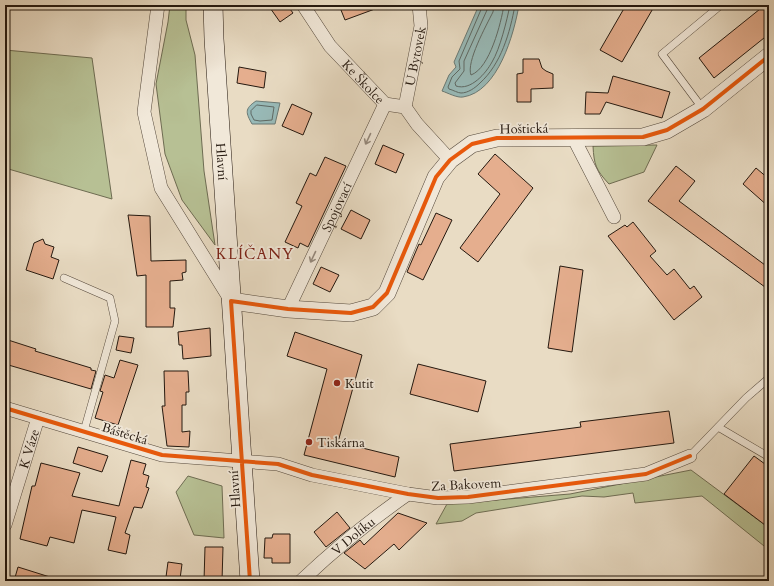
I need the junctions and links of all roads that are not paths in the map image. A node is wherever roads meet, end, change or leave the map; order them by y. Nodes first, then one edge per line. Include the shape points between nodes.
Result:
1 (158, 5) edge
2 (213, 5) edge
3 (303, 5) edge
4 (419, 5) edge
5 (721, 5) edge
6 (769, 56) edge
7 (385, 104) junction
8 (405, 107) junction
9 (703, 109) junction
10 (573, 137) junction
11 (450, 160) junction
12 (614, 217) dead end
13 (64, 278) dead end
14 (231, 301) junction
15 (288, 309) junction
16 (769, 378) edge
17 (5, 408) edge
18 (38, 418) junction
19 (718, 427) junction
20 (84, 431) junction
21 (690, 456) joint
22 (769, 457) edge
23 (242, 462) junction
24 (408, 494) junction
25 (5, 525) edge
26 (250, 581) edge
27 (301, 581) edge

1 - 14 street via 144,112 161,188
2 - 14 main road, Hlavní
3 - 7 street, Ke Školce via 330,46
4 - 8 street, U Bytovek via 421,26
5 - 9 lane via 662,54
6 - 9 street, Hoštická
7 - 8 street, Ke Školce
7 -> 15 street, Spojovací
8 - 11 street
9 - 10 street, Hoštická via 667,130 643,137
10 - 11 street, Hoštická via 497,138 472,144
10 - 12 street
11 - 15 street, Hoštická via 436,177 387,293 373,306 351,313
13 - 20 lane via 110,298 115,321
14 - 15 street, Hoštická
14 - 23 main road, Hlavní
16 - 19 lane
17 - 18 street, Báštěcká
18 - 20 street, Báštěcká
18 - 25 street, K Váze
19 - 21 lane
19 - 22 lane
20 - 23 street, Báštěcká via 162,455
21 - 24 street, Za Bakovem via 646,474 468,497 438,498
23 - 24 street, Za Bakovem via 278,464 312,475
23 - 26 main road, Hlavní
24 - 27 street, V Dolíku via 386,509

